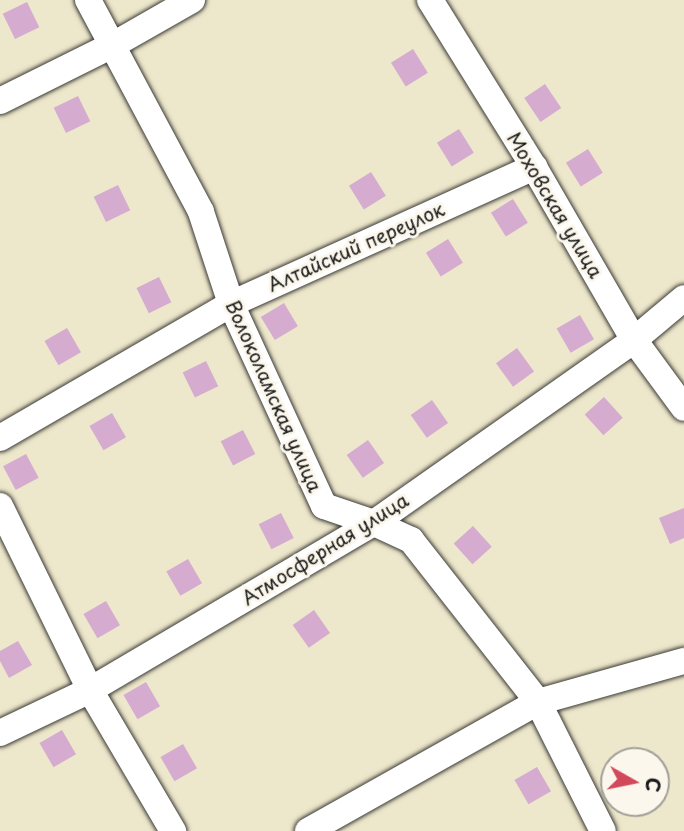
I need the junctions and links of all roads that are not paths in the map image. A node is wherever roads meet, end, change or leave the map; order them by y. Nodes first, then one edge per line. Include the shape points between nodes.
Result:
1 (88, 0) edge
2 (192, 0) edge
3 (430, 0) edge
4 (113, 45) junction
5 (0, 101) edge
6 (534, 167) junction
7 (684, 298) edge
8 (231, 304) junction
9 (634, 340) junction
10 (684, 408) edge
11 (0, 438) edge
12 (0, 506) edge
13 (374, 523) junction
14 (684, 661) edge
15 (90, 690) junction
16 (538, 702) junction
17 (0, 733) edge
18 (173, 831) edge
19 (309, 831) edge
20 (603, 831) edge

1 - 4 street, Волоколамская улица
2 - 4 street
3 - 6 street, Моховская улица
4 - 5 street
4 - 8 street, Волоколамская улица via 201,212
6 - 8 street, Алтайский переулок
6 - 9 street, Моховская улица
7 - 9 street, Атмосферная улица
8 - 11 street, Алтайский переулок
8 - 13 street, Волоколамская улица via 324,506
9 - 10 street, Моховская улица
9 - 13 street, Атмосферная улица
12 - 15 street
13 - 15 street, Атмосферная улица
13 - 16 street, Волоколамская улица via 411,540
14 - 16 street
15 - 17 street, Атмосферная улица
15 - 18 street
16 - 19 street
16 - 20 street, Волоколамская улица

